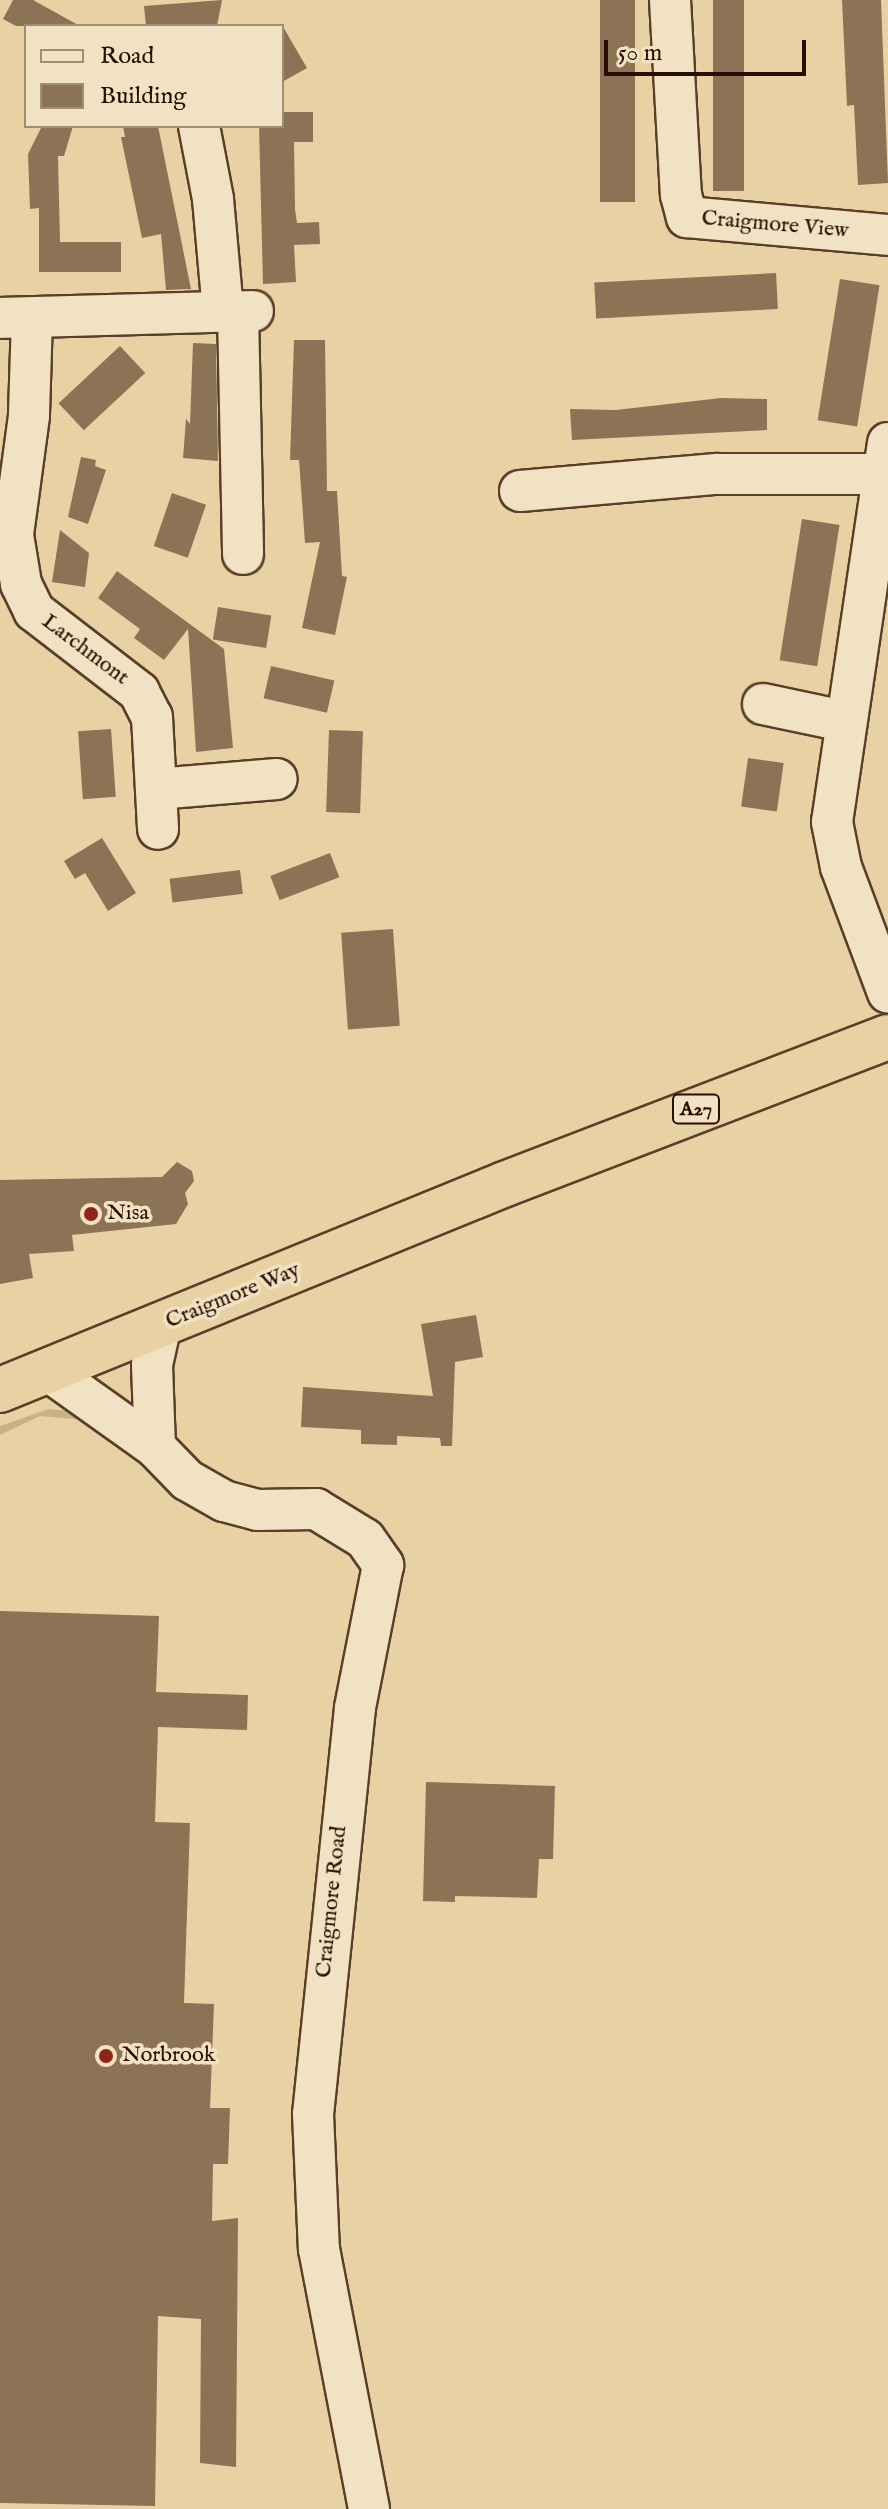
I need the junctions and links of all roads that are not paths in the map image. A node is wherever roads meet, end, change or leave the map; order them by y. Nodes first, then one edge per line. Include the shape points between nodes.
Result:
1 (670, 0) edge
2 (199, 128) edge
3 (888, 235) edge
4 (238, 312) junction
5 (16, 318) edge
6 (886, 458) edge
7 (520, 491) dead end
8 (244, 554) dead end
9 (870, 667) edge
10 (763, 704) dead end
11 (844, 721) junction
12 (277, 779) dead end
13 (157, 789) junction
14 (158, 829) dead end
15 (888, 993) edge
16 (888, 1037) edge
17 (161, 1324) junction
18 (47, 1370) junction
19 (0, 1390) edge
20 (155, 1447) junction
21 (369, 2509) edge

1 - 3 street, Craigmore View via 681,195 687,217
2 - 4 street
4 - 5 street, Larchmont
4 - 8 street
5 - 13 street, Larchmont via 29,416 13,535 21,584 34,611 139,692 152,717
6 - 7 street
6 - 9 street
9 - 11 street
10 - 11 street
11 - 15 street via 832,822 841,867
12 - 13 street
13 - 14 street, Larchmont
16 - 17 highway, Craigmore Way / A27
17 - 18 highway, Craigmore Way / A27
17 - 20 street via 152,1365
18 - 19 highway, Craigmore Way / A27
18 - 20 street, Craigmore Road
20 - 21 street, Craigmore Road via 187,1480 224,1501 257,1510 316,1509 365,1539 383,1565 355,1708 313,2114 319,2249

